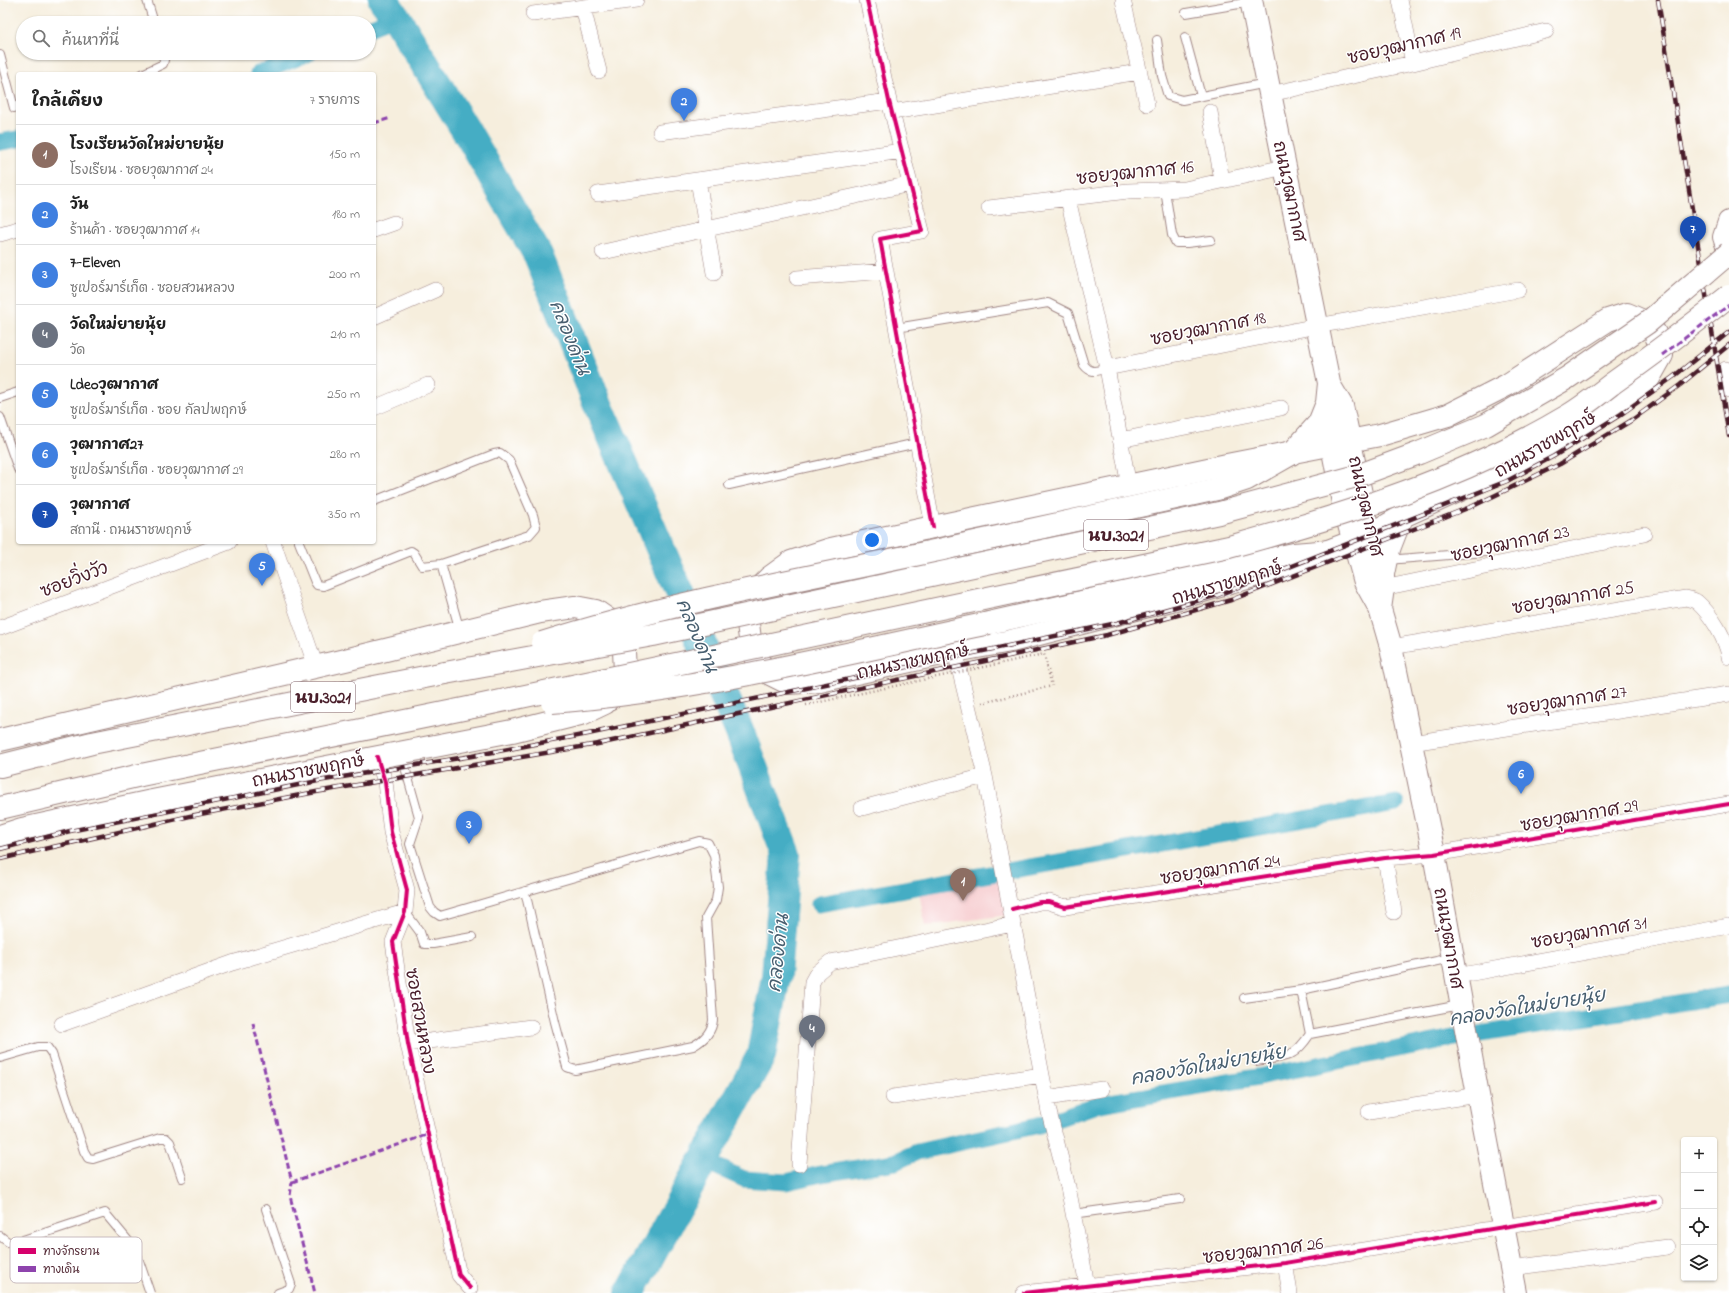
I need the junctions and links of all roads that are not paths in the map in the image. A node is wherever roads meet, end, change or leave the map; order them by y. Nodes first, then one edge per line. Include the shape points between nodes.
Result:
1 (147, 0) edge
2 (636, 0) edge
3 (867, 0) edge
4 (1122, 0) edge
5 (1400, 0) edge
6 (1251, 1) edge
7 (618, 2) edge
8 (583, 8) junction
9 (1186, 13) dead end
10 (533, 14) dead end
11 (152, 16) edge
12 (1546, 31) dead end
13 (1185, 37) dead end
14 (1157, 40) dead end
15 (0, 55) edge
16 (164, 60) edge
17 (1413, 63) junction
18 (599, 71) dead end
19 (146, 72) edge
20 (1140, 72) junction
21 (1269, 88) junction
22 (1201, 96) junction
23 (1147, 104) dead end
24 (890, 106) junction
25 (14, 108) dead end
26 (1210, 112) dead end
27 (660, 132) dead end
28 (902, 151) junction
29 (1285, 167) junction
30 (698, 180) junction
31 (1222, 180) junction
32 (910, 184) junction
33 (1165, 190) junction
34 (598, 194) dead end
35 (1068, 199) junction
36 (989, 208) dead end
37 (1729, 222) edge
38 (394, 223) dead end
39 (706, 228) junction
40 (16, 229) edge
41 (376, 229) edge
42 (0, 234) edge
43 (1211, 240) dead end
44 (603, 252) dead end
45 (1729, 253) edge
46 (886, 271) junction
47 (714, 273) dead end
48 (797, 278) dead end
49 (435, 290) dead end
50 (1518, 290) dead end
51 (1729, 296) edge
52 (376, 317) edge
53 (1317, 326) junction
54 (896, 328) junction
55 (1107, 368) junction
56 (1726, 369) dead end
57 (428, 385) dead end
58 (1729, 390) edge
59 (16, 393) edge
60 (0, 398) edge
61 (1333, 398) junction
62 (376, 407) edge
63 (1281, 408) dead end
64 (0, 417) edge
65 (1380, 435) junction
66 (1120, 440) junction
67 (1341, 442) junction
68 (917, 443) junction
69 (1291, 454) junction
70 (16, 463) edge
71 (729, 485) dead end
72 (1129, 486) junction
73 (376, 500) edge
74 (1403, 516) junction
75 (933, 527) junction
76 (1644, 534) dead end
77 (1362, 538) junction
78 (224, 544) edge
79 (274, 544) edge
80 (300, 544) edge
81 (1331, 551) junction
82 (1486, 552) dead end
83 (441, 564) junction
84 (1379, 583) junction
85 (0, 628) edge
86 (460, 632) junction
87 (1391, 647) junction
88 (955, 651) junction
89 (1729, 657) edge
90 (316, 667) junction
91 (445, 673) junction
92 (1729, 694) edge
93 (473, 707) junction
94 (0, 740) edge
95 (1411, 743) junction
96 (401, 752) junction
97 (378, 757) junction
98 (0, 766) edge
99 (985, 776) junction
100 (1729, 804) edge
101 (0, 808) edge
102 (862, 808) dead end
103 (0, 836) edge
104 (1434, 854) junction
105 (1385, 858) junction
106 (525, 892) junction
107 (405, 912) junction
108 (1394, 912) dead end
109 (1012, 916) junction
110 (1729, 926) edge
111 (472, 937) dead end
112 (1454, 967) junction
113 (1301, 990) junction
114 (1244, 998) dead end
115 (1461, 1004) junction
116 (62, 1024) dead end
117 (531, 1026) dead end
118 (1310, 1034) junction
119 (408, 1044) junction
120 (1, 1055) edge
121 (1256, 1062) dead end
122 (1042, 1075) junction
123 (1102, 1089) dead end
124 (1478, 1095) junction
125 (893, 1098) dead end
126 (1048, 1105) junction
127 (1369, 1112) dead end
128 (799, 1164) dead end
129 (182, 1178) dead end
130 (1180, 1199) dead end
131 (1655, 1202) dead end
132 (266, 1209) dead end
133 (1073, 1214) junction
134 (1505, 1228) junction
135 (0, 1236) edge
136 (32, 1237) edge
137 (125, 1237) edge
138 (10, 1242) edge
139 (1667, 1247) dead end
140 (1285, 1263) junction
141 (1512, 1268) junction
142 (142, 1270) edge
143 (1097, 1287) edge
144 (470, 1288) dead end
145 (1031, 1292) edge
146 (150, 1293) edge
147 (278, 1293) edge
148 (1290, 1293) edge
149 (1516, 1293) edge

1 - 11 lane
2 - 7 street
3 - 24 street
4 - 20 street
5 - 17 street
6 - 9 lane
6 - 21 main road, ถนนวุฒากาศ
7 - 8 street
8 - 10 street
8 - 18 street
12 - 17 street, ซอยวุฒากาศ 19
13 - 22 lane
14 - 22 lane via 1162,76 1168,96 1182,100
15 - 25 lane
16 - 19 lane via 163,64
17 - 21 street, ซอยวุฒากาศ 19
20 - 23 street
20 - 24 street
21 - 22 lane
21 - 29 main road, ถนนวุฒากาศ
24 - 27 street
24 - 28 street
26 - 31 street
28 - 30 street
28 - 32 street
29 - 31 street, ซอยวุฒากาศ 16
29 - 53 main road, ถนนวุฒากาศ
30 - 34 street
30 - 39 street
31 - 33 street, ซอยวุฒากาศ 16 via 1185,189
32 - 39 street
32 - 46 street via 922,231 880,239
33 - 35 street, ซอยวุฒากาศ 16
33 - 43 lane via 1172,235 1176,243
35 - 36 street, ซอยวุฒากาศ 16
35 - 55 street
37 - 45 main road, นบ.3021 via 1724,237
38 - 41 street
39 - 44 street
39 - 47 street
40 - 42 street
45 - 91 main road, นบ.3021, bridge via 1647,323 1567,378 1486,424 1357,476 1203,517 653,635
46 - 48 street
46 - 54 street
49 - 52 street
50 - 53 street, ซอยวุฒากาศ 18
51 - 93 main road, ถนนราชพฤกษ์ / นบ.3021, bridge via 1662,349 1569,415 1474,464 1374,503 1311,524 1229,547
53 - 55 street, ซอยวุฒากาศ 18
53 - 61 main road, ถนนวุฒากาศ
54 - 55 lane via 1048,303 1068,313 1084,366 1093,372
54 - 68 street
55 - 66 street
56 - 58 street
57 - 62 street
59 - 60 lane
61 - 65 main road via 1366,430
61 - 67 main road, ถนนวุฒากาศ
61 - 69 main road via 1319,423
63 - 66 street
64 - 70 lane
65 - 67 main road, ถนนราชพฤกษ์ / นบ.3021
65 - 74 main road, ถนนราชพฤกษ์ / นบ.3021 via 1448,415 1507,385 1608,320 1627,314 1648,323 1658,336 1662,355 1649,378 1634,389 1569,434 1522,462
66 - 72 street
67 - 69 main road, ถนนราชพฤกษ์ / นบ.3021
67 - 77 main road, ถนนวุฒากาศ via 1343,503
68 - 71 lane
68 - 75 street
69 - 72 main road, ถนนราชพฤกษ์ / นบ.3021
69 - 91 main road, bridge via 1247,479 1217,489 637,616
72 - 75 main road, ถนนราชพฤกษ์ / นบ.3021
73 - 83 lane via 494,454 506,456 533,515 535,529 528,535
74 - 77 main road, ถนนราชพฤกษ์
74 - 84 main road via 1395,531
75 - 88 main road, ถนนราชพฤกษ์ / นบ.3021 via 831,549 791,562 769,578 754,594 747,616 750,640 757,660 764,669 788,683 820,682
76 - 84 street, ซอยวุฒากาศ 23
77 - 81 main road, ถนนราชพฤกษ์
77 - 84 main road, ถนนวุฒากาศ
78 - 85 street, ซอยวิ่งวัว
79 - 90 street
80 - 83 lane via 320,586 411,551 422,566
81 - 84 main road
81 - 88 main road, ถนนราชพฤกษ์ / นบ.3021 via 1183,597 1011,641
81 - 93 main road, bridge via 1294,554 988,623 706,682 589,699
82 - 84 lane
83 - 86 lane
84 - 87 main road, ถนนวุฒากาศ
86 - 90 main road, ถนนราชพฤกษ์ / นบ.3021
86 - 96 main road, ถนนราชพฤกษ์ / นบ.3021 via 540,612 576,607 596,611 609,620 623,644 625,672 620,684 605,703 584,713 512,731
87 - 89 street, ซอยวุฒากาศ 25 via 1686,598 1696,601 1704,610 1721,634
87 - 95 main road, ถนนวุฒากาศ
88 - 99 street
90 - 94 main road, ถนนราชพฤกษ์ / นบ.3021
91 - 98 main road, นบ.3021 via 92,743
92 - 95 street, ซอยวุฒากาศ 27
93 - 101 main road, ถนนราชพฤกษ์ / นบ.3021 via 66,791
95 - 104 main road, ถนนวุฒากาศ
96 - 97 main road, ถนนราชพฤกษ์ / นบ.3021
96 - 106 lane via 419,817 410,844 430,907 434,912 440,916
97 - 103 main road, ถนนราชพฤกษ์ / นบ.3021 via 147,802
97 - 107 street, ซอยสวนหลวง via 385,782 391,832 407,890
99 - 102 street
99 - 109 street
100 - 104 street, ซอยวุฒากาศ 29
104 - 105 street, ซอยวุฒากาศ 24
104 - 112 main road, ถนนวุฒากาศ
105 - 108 street
105 - 109 street, ซอยวุฒากาศ 24 via 1065,907 1040,902
106 - 106 lane via 699,841 708,843 714,855 718,887 716,900 706,918 713,1020 707,1036 693,1046 575,1070 567,1068
107 - 111 lane via 420,932 424,944
107 - 116 street via 232,963
107 - 119 street, ซอยสวนหลวง via 393,942
109 - 122 street
109 - 128 street, ซอยวุฒากาศ 24 via 830,962 817,973 812,982
110 - 112 street, ซอยวุฒากาศ 31
112 - 113 lane
112 - 115 main road, ถนนวุฒากาศ
113 - 114 lane
113 - 118 lane
115 - 118 lane
115 - 124 main road, ถนนวุฒากาศ
117 - 119 street
118 - 121 lane via 1295,1053
119 - 144 street, ซอยสวนหลวง via 459,1275
120 - 129 lane via 47,1047 52,1054 88,1158 93,1159 163,1138 170,1142
122 - 125 street
122 - 126 street
123 - 126 street
124 - 127 street
124 - 134 main road, ถนนวุฒากาศ
126 - 133 street
130 - 133 lane
131 - 134 street, ซอยวุฒากาศ 26
132 - 147 lane via 291,1284 289,1289
133 - 143 street
134 - 140 street, ซอยวุฒากาศ 26
134 - 141 main road, ถนนวุฒากาศ
135 - 138 lane
136 - 137 lane via 105,1213
139 - 141 street
140 - 143 street, ซอยวุฒากาศ 26
140 - 148 street
141 - 149 main road, ถนนวุฒากาศ
142 - 146 lane
143 - 145 street, ซอยวุฒากาศ 26

